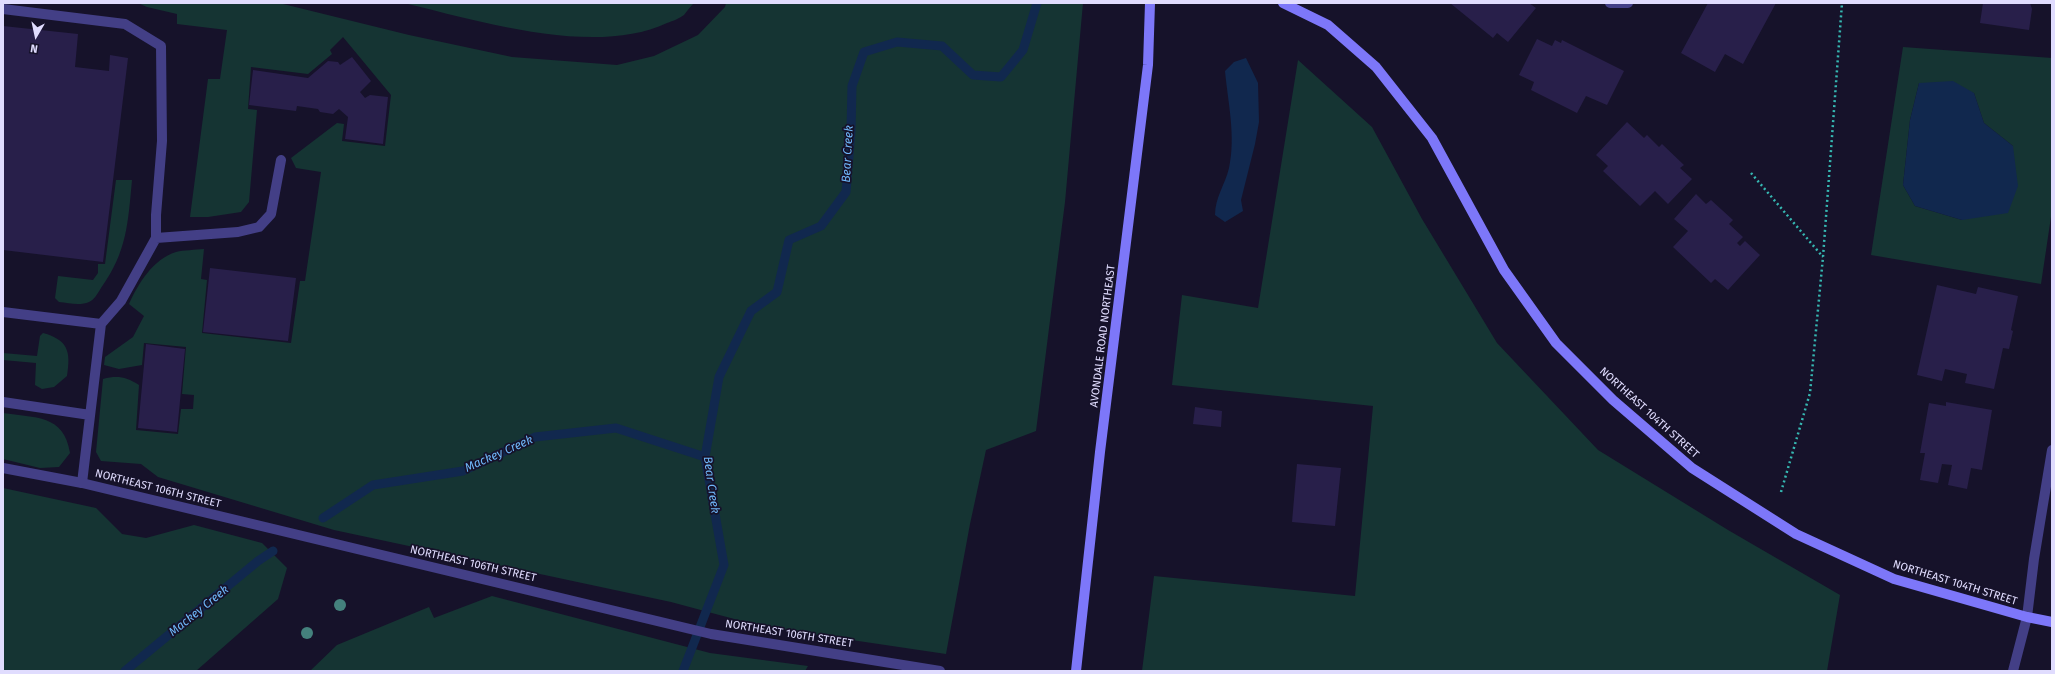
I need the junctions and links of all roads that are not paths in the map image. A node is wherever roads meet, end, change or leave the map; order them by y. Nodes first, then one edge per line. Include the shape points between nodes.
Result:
1 (1150, 3) edge
2 (1283, 3) edge
3 (1610, 3) edge
4 (1628, 3) edge
5 (3, 9) edge
6 (281, 160) dead end
7 (156, 238) junction
8 (3, 312) edge
9 (101, 324) junction
10 (3, 402) edge
11 (90, 415) junction
12 (2052, 450) edge
13 (3, 468) edge
14 (82, 483) junction
15 (2027, 617) junction
16 (2052, 622) edge
17 (940, 671) edge
18 (1076, 671) edge
19 (2013, 671) edge

1 - 18 street, AVONDALE ROAD NORTHEAST via 1148,65 1100,452
2 - 15 street, NORTHEAST 104TH STREET via 1328,25 1376,67 1432,138 1504,270 1556,343 1613,400 1692,468 1796,534 1894,579
3 - 4 street
5 - 7 street via 125,24 161,46 162,141
6 - 7 street via 271,214 259,227 238,232
7 - 9 street via 121,301
8 - 9 street
9 - 11 street
10 - 11 street
11 - 14 street
12 - 15 street
13 - 14 street, NORTHEAST 106TH STREET
14 - 17 street, NORTHEAST 106TH STREET via 711,634
15 - 16 street, NORTHEAST 104TH STREET
15 - 19 street

